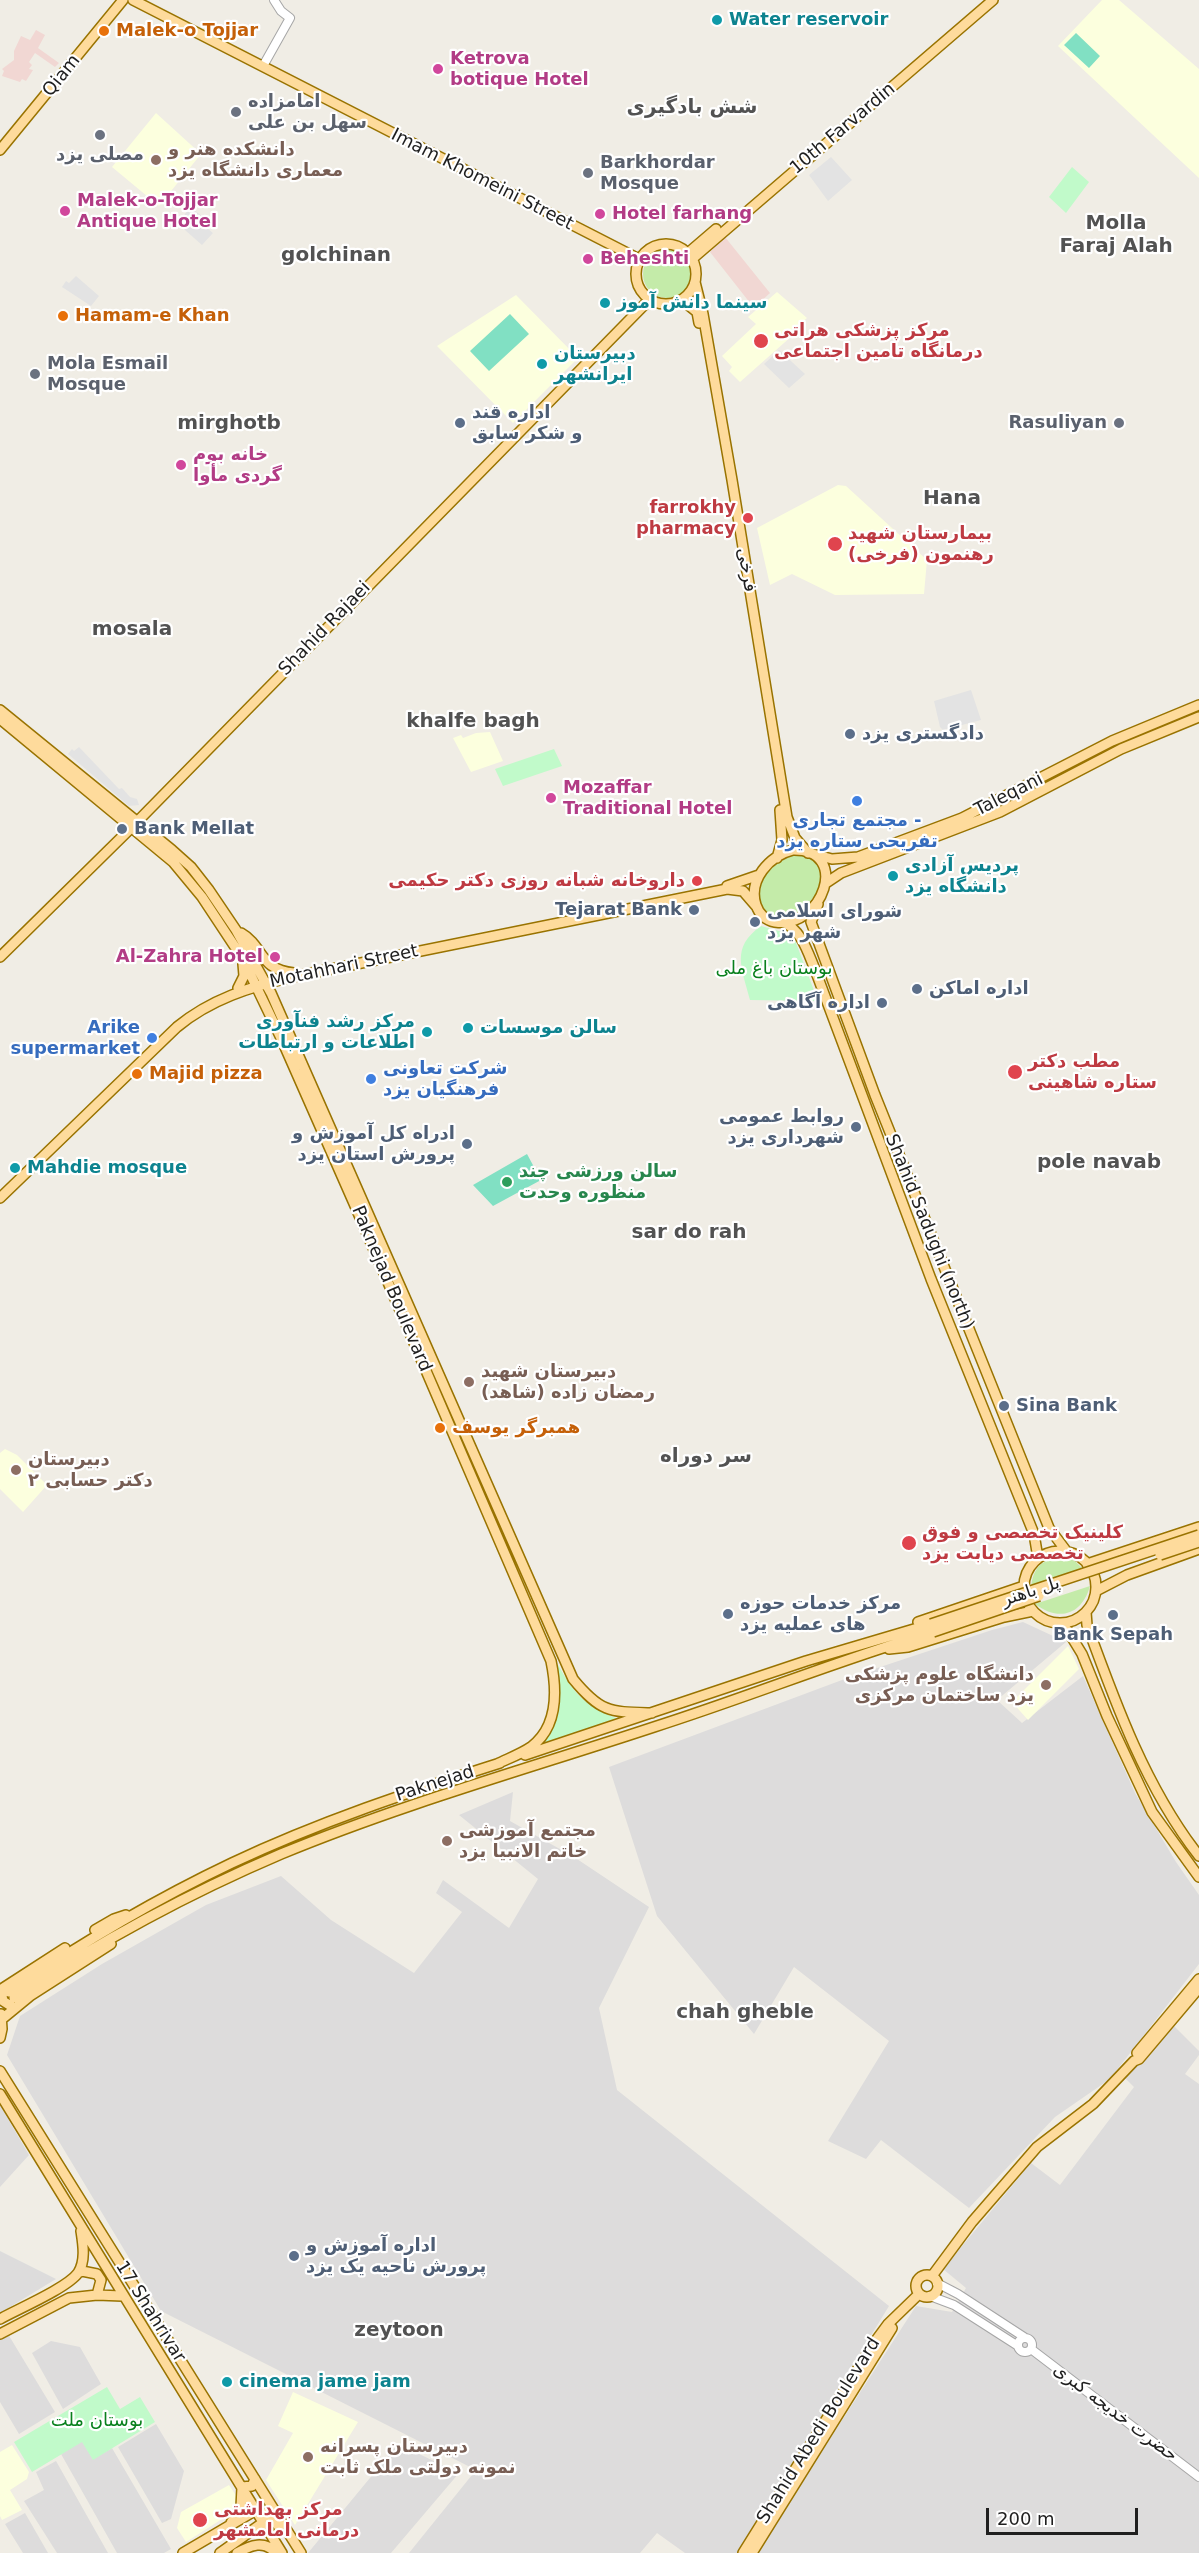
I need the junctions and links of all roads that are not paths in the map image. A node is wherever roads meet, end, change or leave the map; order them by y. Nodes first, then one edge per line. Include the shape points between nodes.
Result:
1 (123, 0) edge
2 (133, 0) edge
3 (274, 0) edge
4 (985, 0) edge
5 (993, 0) edge
6 (263, 66) junction
7 (0, 150) edge
8 (690, 256) junction
9 (639, 259) junction
10 (695, 282) junction
11 (650, 299) junction
12 (682, 300) junction
13 (1199, 705) edge
14 (0, 710) edge
15 (1199, 717) edge
16 (0, 719) edge
17 (148, 809) junction
18 (119, 812) junction
19 (136, 827) junction
20 (152, 832) junction
21 (121, 837) junction
22 (811, 854) junction
23 (777, 858) junction
24 (836, 859) junction
25 (841, 873) junction
26 (759, 875) junction
27 (826, 883) junction
28 (818, 904) junction
29 (756, 906) junction
30 (783, 922) junction
31 (811, 922) junction
32 (236, 930) junction
33 (797, 932) junction
34 (0, 957) edge
35 (243, 959) junction
36 (293, 975) junction
37 (261, 982) junction
38 (240, 989) junction
39 (263, 997) junction
40 (277, 1005) junction
41 (318, 1098) junction
42 (309, 1103) junction
43 (0, 1196) edge
44 (1199, 1527) edge
45 (1048, 1528) junction
46 (1034, 1534) junction
47 (1199, 1535) edge
48 (1199, 1542) edge
49 (1199, 1549) edge
50 (1067, 1552) junction
51 (1038, 1558) junction
52 (1106, 1559) junction
53 (1087, 1564) junction
54 (1113, 1582) junction
55 (1024, 1586) junction
56 (1096, 1591) junction
57 (998, 1595) junction
58 (1033, 1611) junction
59 (1086, 1612) junction
60 (1004, 1617) junction
61 (1057, 1623) junction
62 (932, 1628) junction
63 (545, 1630) junction
64 (883, 1643) junction
65 (1096, 1648) junction
66 (1082, 1654) junction
67 (652, 1713) junction
68 (497, 1764) junction
69 (1199, 1856) edge
70 (1199, 1877) edge
71 (1199, 1979) edge
72 (1199, 1988) edge
73 (7, 1995) edge
74 (1, 2016) edge
75 (0, 2038) edge
76 (1134, 2061) junction
77 (0, 2071) edge
78 (0, 2094) edge
79 (81, 2225) junction
80 (78, 2272) junction
81 (935, 2279) junction
82 (950, 2289) junction
83 (919, 2294) junction
84 (97, 2295) junction
85 (122, 2296) junction
86 (930, 2296) junction
87 (945, 2301) junction
88 (900, 2313) junction
89 (0, 2319) edge
90 (0, 2334) edge
91 (1024, 2337) junction
92 (1018, 2346) junction
93 (1031, 2349) junction
94 (1199, 2477) edge
95 (255, 2479) junction
96 (242, 2487) junction
97 (262, 2515) junction
98 (231, 2525) junction
99 (240, 2539) junction
100 (299, 2549) edge
101 (183, 2553) edge
102 (220, 2553) edge
103 (237, 2553) edge
104 (276, 2553) edge
105 (283, 2553) edge
106 (743, 2553) edge
107 (752, 2553) edge

1 - 7 main road, Qiam
2 - 6 main road, Imam Khomeini Street
3 - 6 street via 290,18
4 - 8 main road, 10th Farvardin
5 - 8 main road, 10th Farvardin
6 - 9 main road, Imam Khomeini Street
8 - 9 main road via 680,247 662,244 653,246
8 - 10 main road via 696,270
9 - 11 main road via 636,277 643,294
10 - 12 main road
10 - 22 main road, فرخی via 787,817 795,838
11 - 12 main road via 666,304
11 - 17 main road, Shahid Rajaei
12 - 23 main road, فرخی via 697,312 721,447 780,808 782,840
13 - 24 main road, Taleqani via 1112,741 962,818 858,857
14 - 18 main road
15 - 25 main road, Taleqani via 1112,753 1000,812
16 - 18 main road
17 - 18 main road
17 - 19 main road, Shahid Rajaei
17 - 20 main road via 147,821
18 - 19 main road
18 - 21 main road
19 - 20 main road, Paknejad Boulevard
19 - 21 main road, Shahid Rajaei
19 - 35 main road, Paknejad Boulevard via 183,873
20 - 32 main road, Paknejad Boulevard via 191,867
21 - 34 main road, Shahid Rajaei
22 - 23 main road via 793,850
22 - 24 main road, Taleqani
22 - 27 main road via 821,861
23 - 26 main road
24 - 25 main road via 832,868
25 - 27 main road, Taleqani
26 - 29 main road via 753,890
26 - 36 main road, Motahhari Street via 736,884
27 - 28 main road
28 - 30 main road
28 - 31 main road
29 - 30 main road via 766,919
29 - 36 main road, Motahhari Street via 743,891 726,890
30 - 33 main road, Shahid Sadughi (north)
31 - 33 main road via 800,922
31 - 45 main road, Shahid Sadughi (north) via 874,1095
32 - 36 main road via 246,936 268,964
32 - 37 main road, Paknejad Boulevard
33 - 46 main road, Shahid Sadughi (north)
35 - 37 main road, Paknejad Boulevard
35 - 38 main road
36 - 37 main road, Motahhari Street
36 - 40 main road via 278,988
37 - 38 main road, Motahhari Street
37 - 39 main road, Paknejad Boulevard
37 - 40 main road, Paknejad Boulevard
38 - 39 main road
38 - 43 main road, Motahhari Street via 196,1012 177,1027
39 - 42 main road, Paknejad Boulevard
40 - 41 main road, Paknejad Boulevard
41 - 42 main road
41 - 63 main road, Paknejad Boulevard
42 - 63 main road, Paknejad Boulevard
44 - 52 main road
45 - 46 main road via 1041,1536
45 - 50 main road, Shahid Sadughi (north)
46 - 51 main road, Shahid Sadughi (north)
47 - 62 main road, پل باهنر, bridge
48 - 62 main road, پل باهنر, bridge
49 - 54 main road
50 - 51 main road via 1052,1552
50 - 53 main road
51 - 55 main road via 1027,1571
52 - 53 main road
52 - 54 main road
53 - 56 main road
54 - 56 main road
55 - 57 main road
55 - 58 main road
56 - 59 main road
57 - 60 main road
57 - 64 main road via 901,1628
58 - 60 main road
58 - 61 main road
59 - 61 main road via 1072,1621
59 - 65 main road
60 - 64 main road via 908,1647
61 - 66 main road via 1068,1631
62 - 64 main road
63 - 67 main road, Paknejad Boulevard via 573,1679 598,1706 616,1712
63 - 68 main road, Paknejad Boulevard via 556,1685 555,1707 548,1725 530,1748
64 - 67 main road, Paknejad via 806,1661
64 - 73 main road, Paknejad via 754,1695 367,1822 238,1873
65 - 66 main road
65 - 69 main road via 1123,1720 1164,1806
66 - 70 main road via 1152,1812
67 - 68 main road, Paknejad
68 - 73 main road, Paknejad via 395,1797 232,1863 136,1912 114,1919 50,1957
71 - 76 main road
72 - 76 main road
73 - 74 main road
74 - 75 main road
76 - 81 main road via 1093,2104 1037,2147 972,2222
77 - 95 main road, 17 Shahrivar
78 - 79 main road, 17 Shahrivar
79 - 80 main road via 83,2255
79 - 85 main road, 17 Shahrivar
80 - 84 main road via 97,2274 101,2280
80 - 89 main road
81 - 82 street
81 - 83 main road via 922,2276 917,2281
81 - 86 main road via 937,2291
82 - 87 street via 945,2293
82 - 91 street
83 - 86 main road
83 - 88 main road, Shahid Abedi Boulevard
84 - 85 main road
84 - 90 main road via 69,2298
85 - 96 main road, 17 Shahrivar
86 - 87 street
87 - 92 street
88 - 106 main road, Shahid Abedi Boulevard via 874,2343
88 - 107 main road, Shahid Abedi Boulevard
91 - 92 street
91 - 93 street via 1032,2341
92 - 93 street via 1025,2352
93 - 94 street, حضرت خدیجه کبری
95 - 96 main road via 252,2486
95 - 97 main road via 264,2502
95 - 100 main road, 17 Shahrivar
96 - 97 main road, 17 Shahrivar
96 - 98 main road via 241,2507
97 - 98 main road
97 - 99 main road
97 - 100 main road via 276,2521
97 - 105 main road, 17 Shahrivar
98 - 99 main road via 240,2526
98 - 101 main road
99 - 102 main road
100 - 105 main road via 288,2547
103 - 104 main road via 260,2544 270,2546

